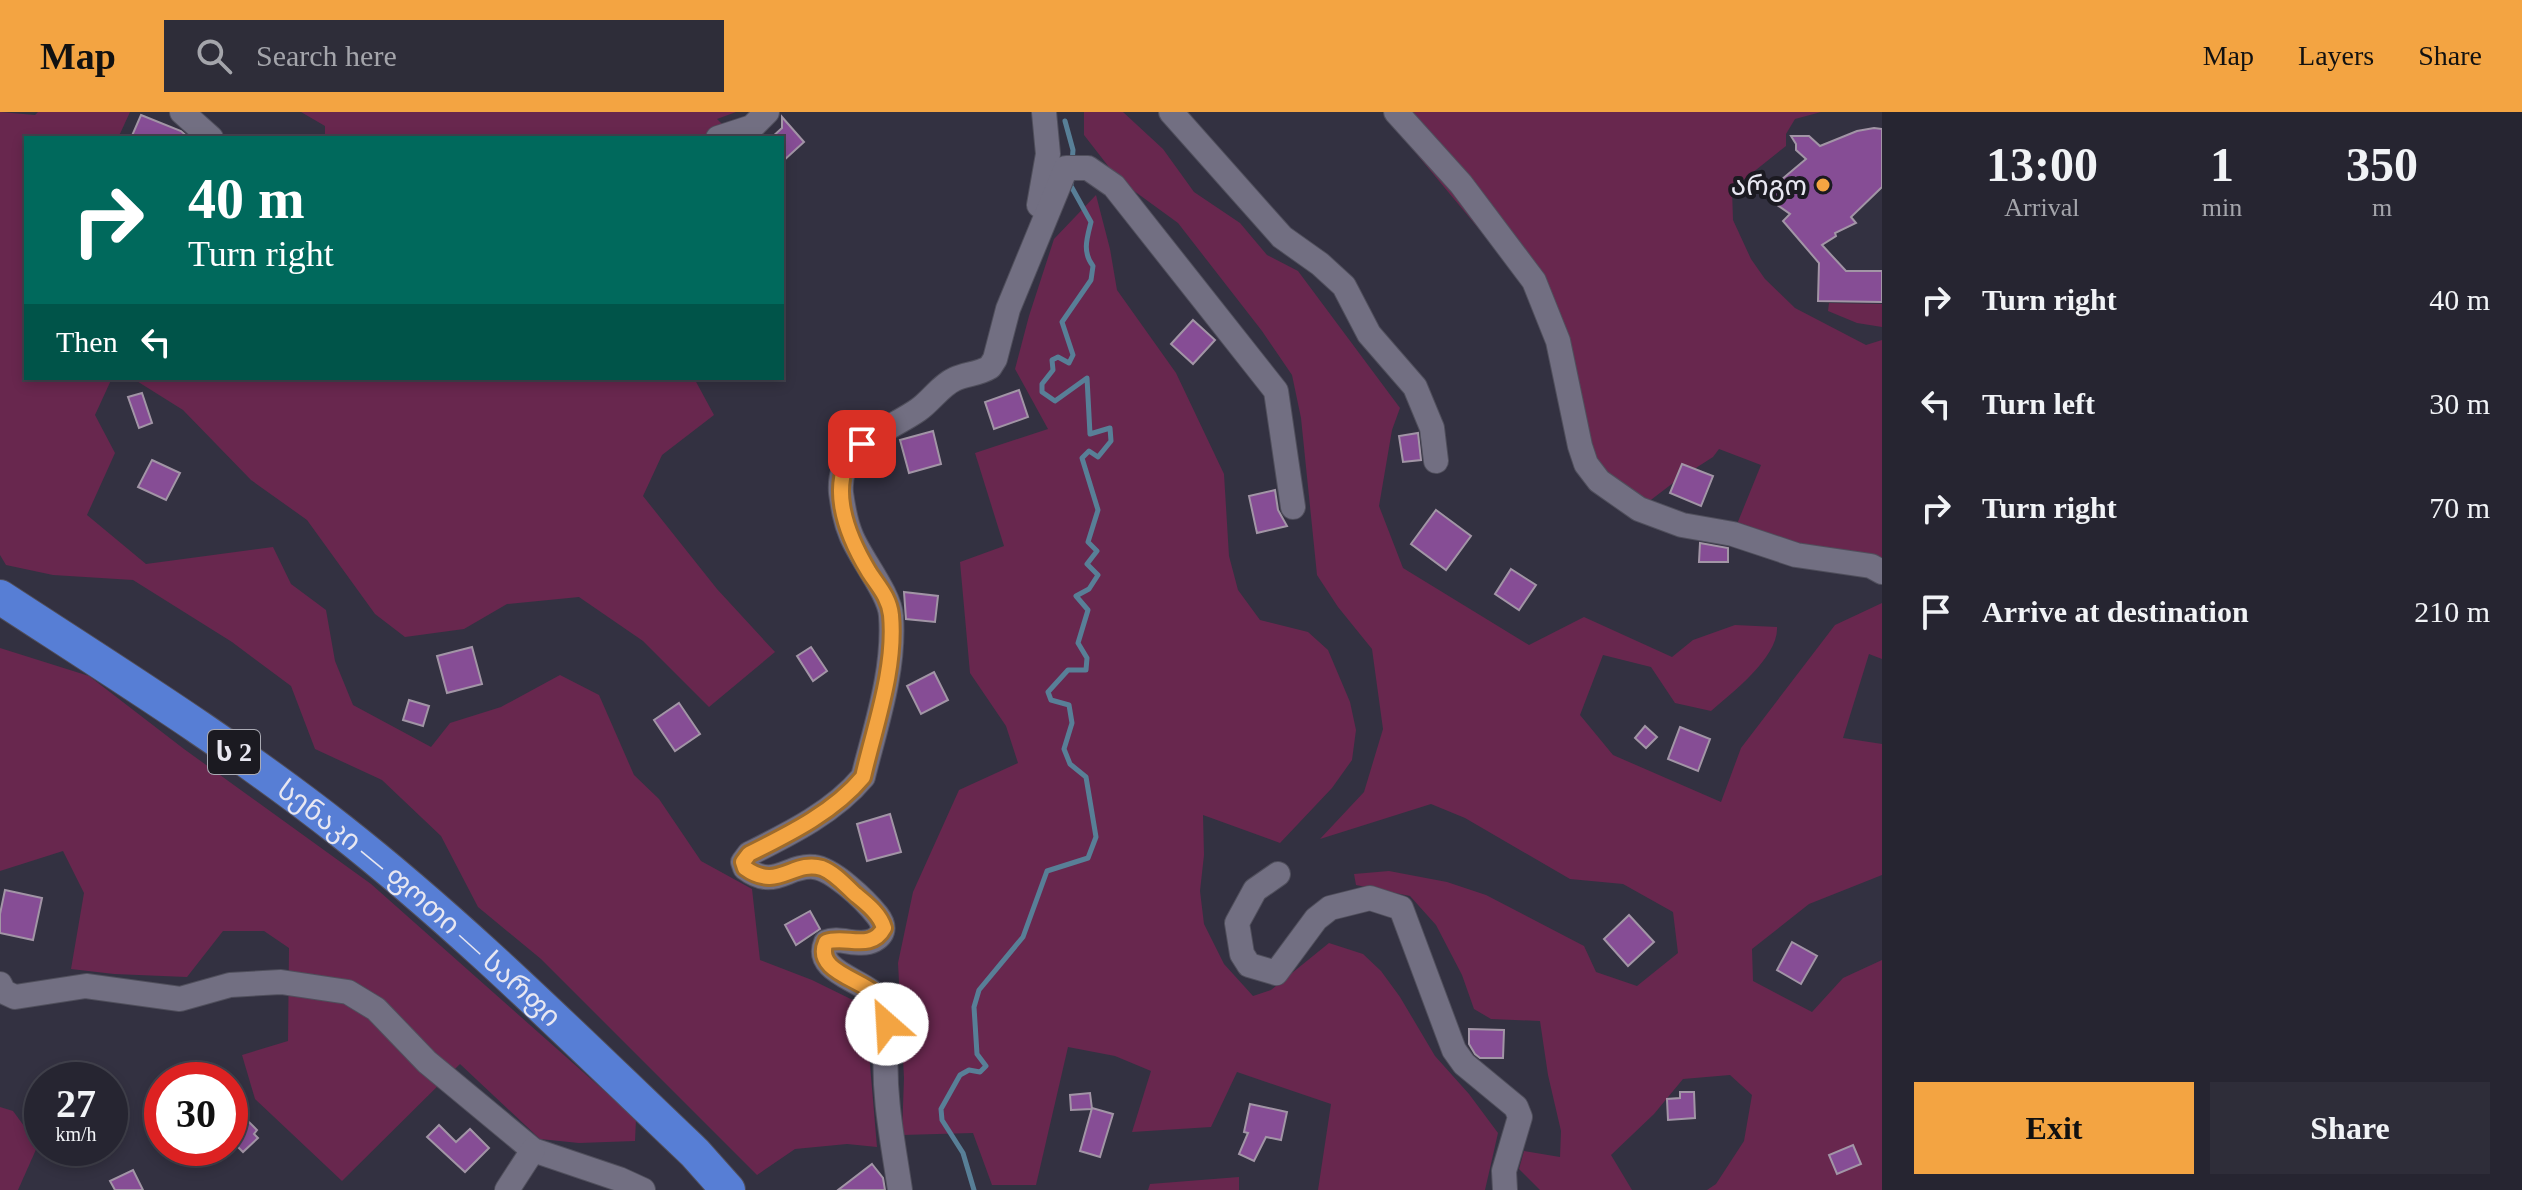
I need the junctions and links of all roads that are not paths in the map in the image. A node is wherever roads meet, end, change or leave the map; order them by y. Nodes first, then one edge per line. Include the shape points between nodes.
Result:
1 (182, 112) edge
2 (767, 112) edge
3 (1044, 112) edge
4 (1171, 112) edge
5 (1396, 112) edge
6 (209, 136) edge
7 (724, 136) edge
8 (1019, 281) junction
9 (1436, 461) dead end
10 (1293, 507) dead end
11 (1882, 572) edge
12 (0, 597) edge
13 (1278, 874) dead end
14 (0, 984) edge
15 (533, 1150) junction
16 (507, 1190) edge
17 (643, 1190) edge
18 (728, 1190) edge
19 (900, 1190) edge
20 (1505, 1190) edge

1 - 6 street
2 - 7 street via 752,127
3 - 8 street via 1047,167
4 - 9 street via 1282,237 1344,286 1369,334 1415,387 1432,428
5 - 11 street via 1461,184 1534,281 1558,341 1580,446 1599,481 1639,509 1682,525
8 - 10 street via 1066,168 1088,168 1114,186 1276,391
8 - 19 street via 990,367 953,379 919,410 862,444 843,467 843,511 850,534 891,613 890,662 863,777 819,815 743,862 751,873 768,877 803,867 825,869 882,922 881,934 872,941 832,940 822,952 836,971 877,995 885,1007 885,1089
12 - 18 highway, სენაკი — ფოთი — სარფი / ს 2 via 197,725 340,830 455,924
13 - 20 street via 1255,890 1237,923 1249,965 1276,973 1330,908 1370,898 1401,908 1454,1050 1516,1107 1520,1117 1504,1171
14 - 15 street via 15,997 86,986 180,999 230,985 281,982 348,992 376,1009 427,1062
15 - 16 street
15 - 17 street

